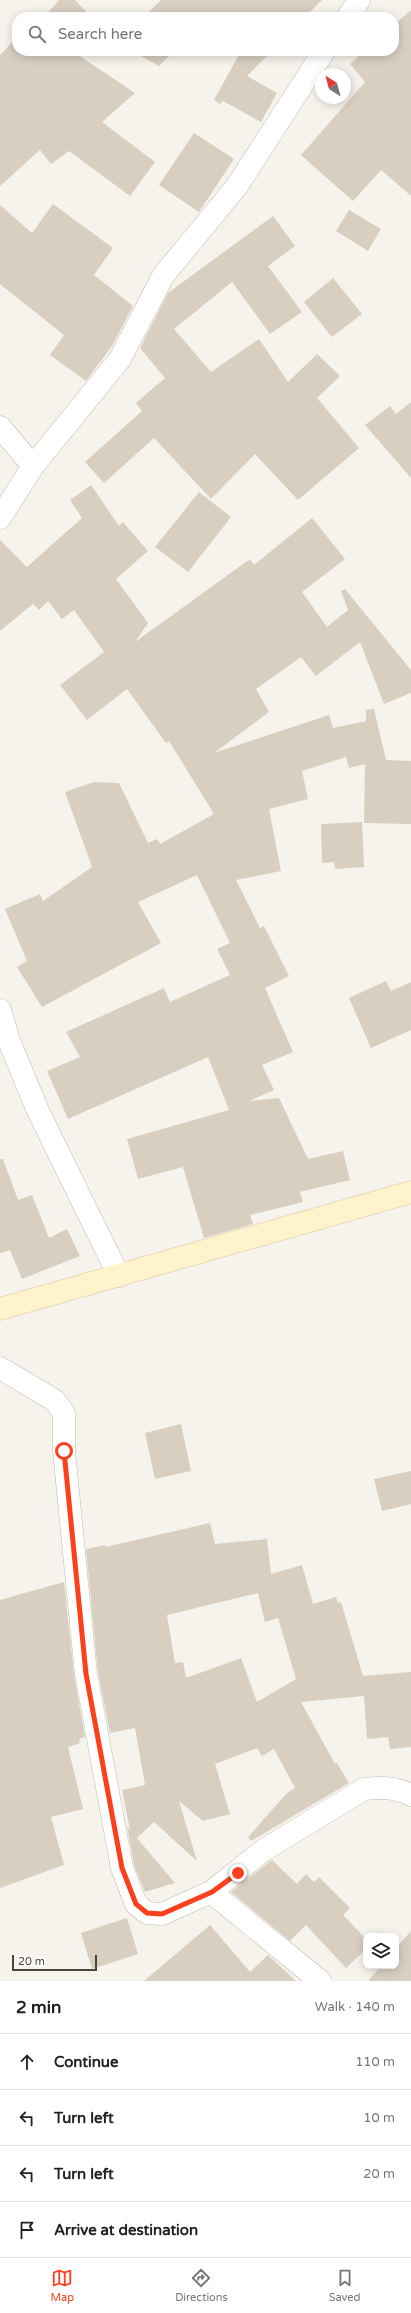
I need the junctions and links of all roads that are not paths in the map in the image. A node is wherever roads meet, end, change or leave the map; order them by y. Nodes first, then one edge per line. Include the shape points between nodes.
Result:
1 (359, 0) edge
2 (351, 12) edge
3 (321, 56) edge
4 (0, 427) edge
5 (33, 466) junction
6 (0, 518) edge
7 (0, 1010) edge
8 (411, 1192) edge
9 (119, 1276) junction
10 (0, 1309) edge
11 (0, 1368) edge
12 (411, 1795) edge
13 (212, 1892) junction
14 (320, 1981) edge

1 - 2 street
3 - 5 street via 237,186 163,276 120,359
4 - 5 street
5 - 6 street
7 - 9 street via 9,1041 38,1112
8 - 9 street
9 - 10 street
11 - 13 street via 54,1400 64,1413 64,1451 86,1674 122,1868 133,1897 136,1904 147,1913 162,1914
12 - 13 street via 402,1790 382,1787 364,1789 271,1846
13 - 14 street

